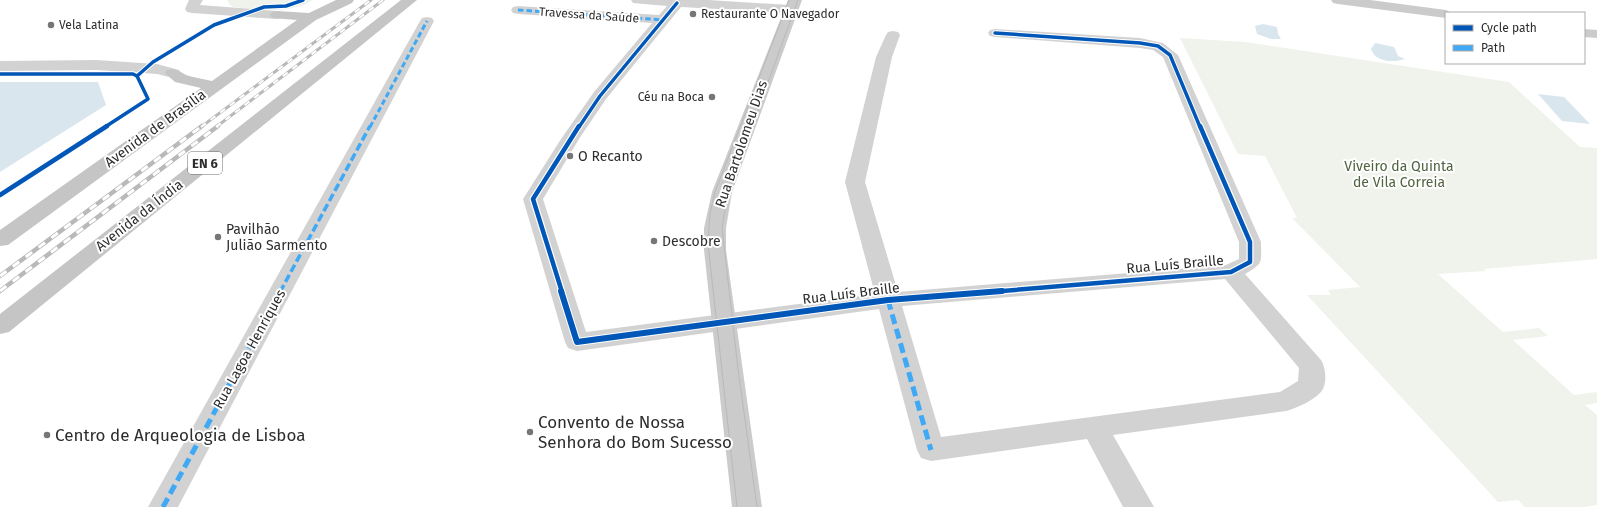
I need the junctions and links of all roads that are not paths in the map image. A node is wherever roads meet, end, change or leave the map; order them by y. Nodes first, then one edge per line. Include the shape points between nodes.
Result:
1 (196, 0) edge
2 (322, 0) edge
3 (347, 0) edge
4 (410, 0) edge
5 (638, 0) edge
6 (1338, 0) edge
7 (677, 3) junction
8 (793, 5) edge
9 (518, 10) dead end
10 (1445, 14) edge
11 (277, 15) joint
12 (312, 17) junction
13 (664, 20) junction
14 (427, 21) dead end
15 (995, 33) dead end
16 (1585, 33) edge
17 (1597, 34) edge
18 (893, 35) dead end
19 (0, 66) edge
20 (173, 73) joint
21 (214, 86) junction
22 (0, 240) edge
23 (1231, 272) junction
24 (888, 300) junction
25 (724, 323) junction
26 (0, 326) edge
27 (1094, 427) junction
28 (163, 507) edge
29 (747, 507) edge
30 (1139, 507) edge

1 - 11 street via 192,9
2 - 12 main road, Avenida de Brasília
3 - 12 main road, Avenida de Brasília
4 - 26 main road, Avenida da Índia / EN 6
5 - 7 street, Travessa da Saúde
6 - 10 street
7 - 8 street, Travessa da Saúde
7 - 13 street
8 - 25 street, Rua Bartolomeu Dias via 724,185 717,213 715,250
9 - 13 street, Travessa da Saúde
11 - 12 main road
12 - 21 main road, Avenida de Brasília
13 - 25 street, Rua Luís Braille via 600,96 533,199 577,342
14 - 28 street, Rua Lagoa Henriques
15 - 23 street, Rua Luís Braille via 1140,43 1158,46 1170,55 1250,242 1250,262
16 - 17 street
18 - 24 street via 884,57 855,182
19 - 20 street via 96,66 157,69
20 - 21 main road via 181,79
21 - 22 main road, Avenida de Brasília
23 - 24 street, Rua Luís Braille
23 - 27 street, Rua Luís Braille via 1312,366 1311,386 1286,402
24 - 25 street, Rua Luís Braille
24 - 27 street, Rua Luís Braille via 931,450
25 - 29 street, Rua Bartolomeu Dias
27 - 30 street

